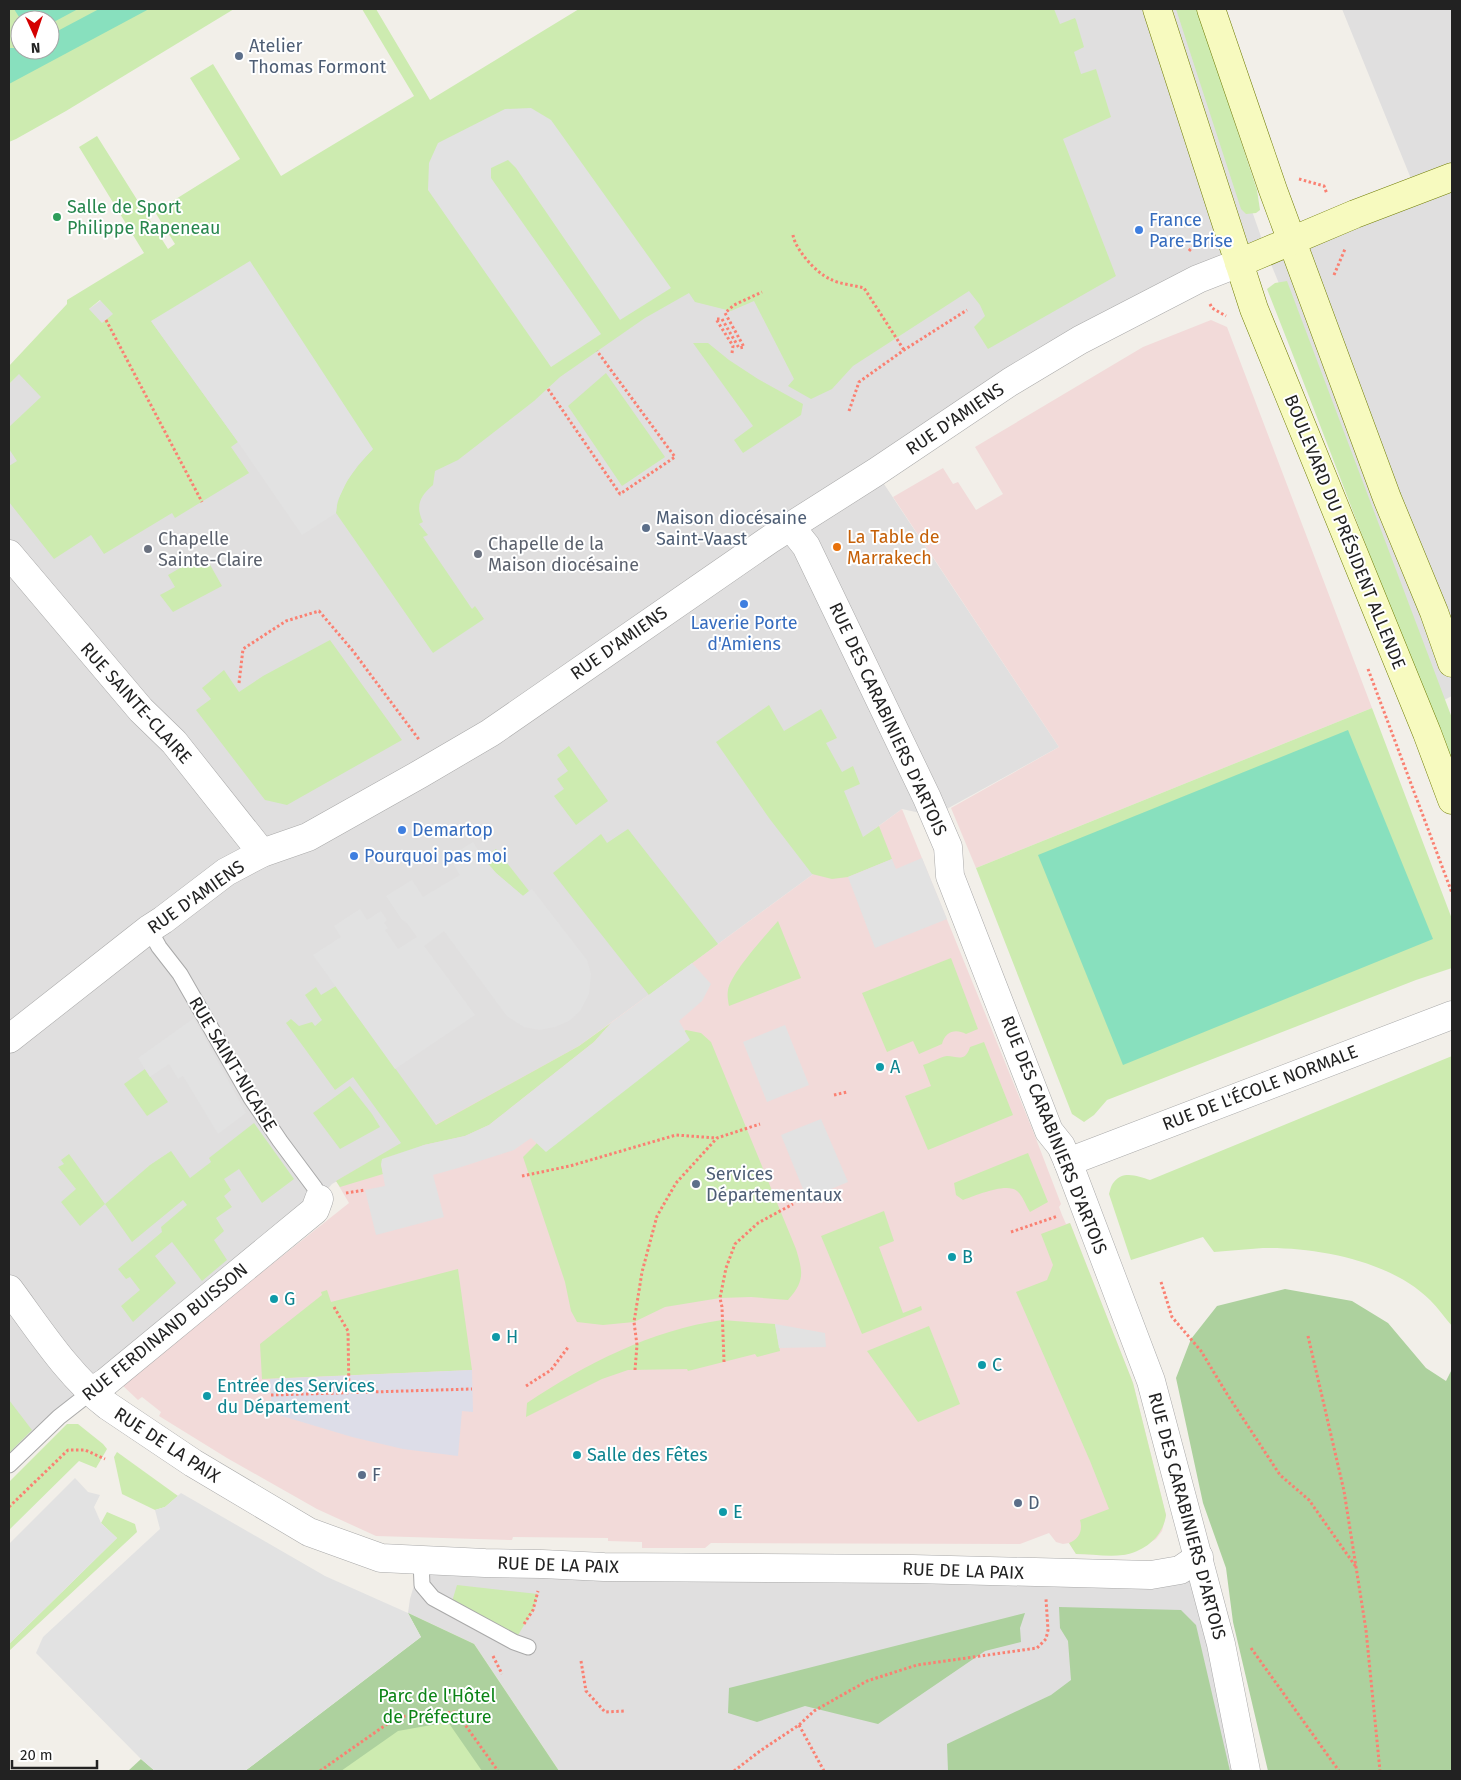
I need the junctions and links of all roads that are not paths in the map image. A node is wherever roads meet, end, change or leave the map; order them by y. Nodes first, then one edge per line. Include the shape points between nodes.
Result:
1 (1157, 9) edge
2 (1211, 9) edge
3 (1452, 177) edge
4 (1293, 241) junction
5 (1239, 262) junction
6 (790, 526) junction
7 (9, 554) edge
8 (1452, 663) edge
9 (1452, 800) edge
10 (262, 853) junction
11 (149, 929) junction
12 (1452, 1015) edge
13 (9, 1039) edge
14 (1068, 1162) junction
15 (319, 1199) joint
16 (9, 1289) edge
17 (91, 1392) junction
18 (9, 1465) edge
19 (1199, 1557) junction
20 (421, 1561) junction
21 (521, 1644) road end
22 (1246, 1771) edge

1 - 5 main road, BOULEVARD DU PRÉSIDENT ALLENDE
2 - 4 main road
3 - 4 main road
4 - 5 main road
4 - 8 main road via 1387,498
5 - 6 street, RUE D'AMIENS via 1198,279 1080,340
5 - 9 main road, BOULEVARD DU PRÉSIDENT ALLENDE via 1254,309
6 - 10 street, RUE D'AMIENS via 490,732 308,837
6 - 14 street, RUE DES CARABINIERS D'ARTOIS via 806,546 927,798 948,847 950,876 1049,1131
7 - 10 street, RUE SAINTE-CLAIRE via 141,710 174,742
10 - 11 street, RUE D'AMIENS via 226,872
11 - 13 street, RUE D'AMIENS
11 - 15 lane, RUE SAINT-NICAISE via 180,974 251,1098 315,1188
12 - 14 street, RUE DE L'ÉCOLE NORMALE
14 - 19 street, RUE DES CARABINIERS D'ARTOIS via 1151,1381
15 - 17 street, RUE FERDINAND BUISSON via 314,1210
16 - 17 street, RUE DE LA PAIX
17 - 18 lane, RUE FERDINAND BUISSON via 59,1417
17 - 20 street, RUE DE LA PAIX via 193,1463 309,1532 382,1558
19 - 20 street, RUE DE LA PAIX via 1180,1570 1152,1575
19 - 22 street, RUE DES CARABINIERS D'ARTOIS via 1221,1644
20 - 21 lane via 422,1585 433,1598

